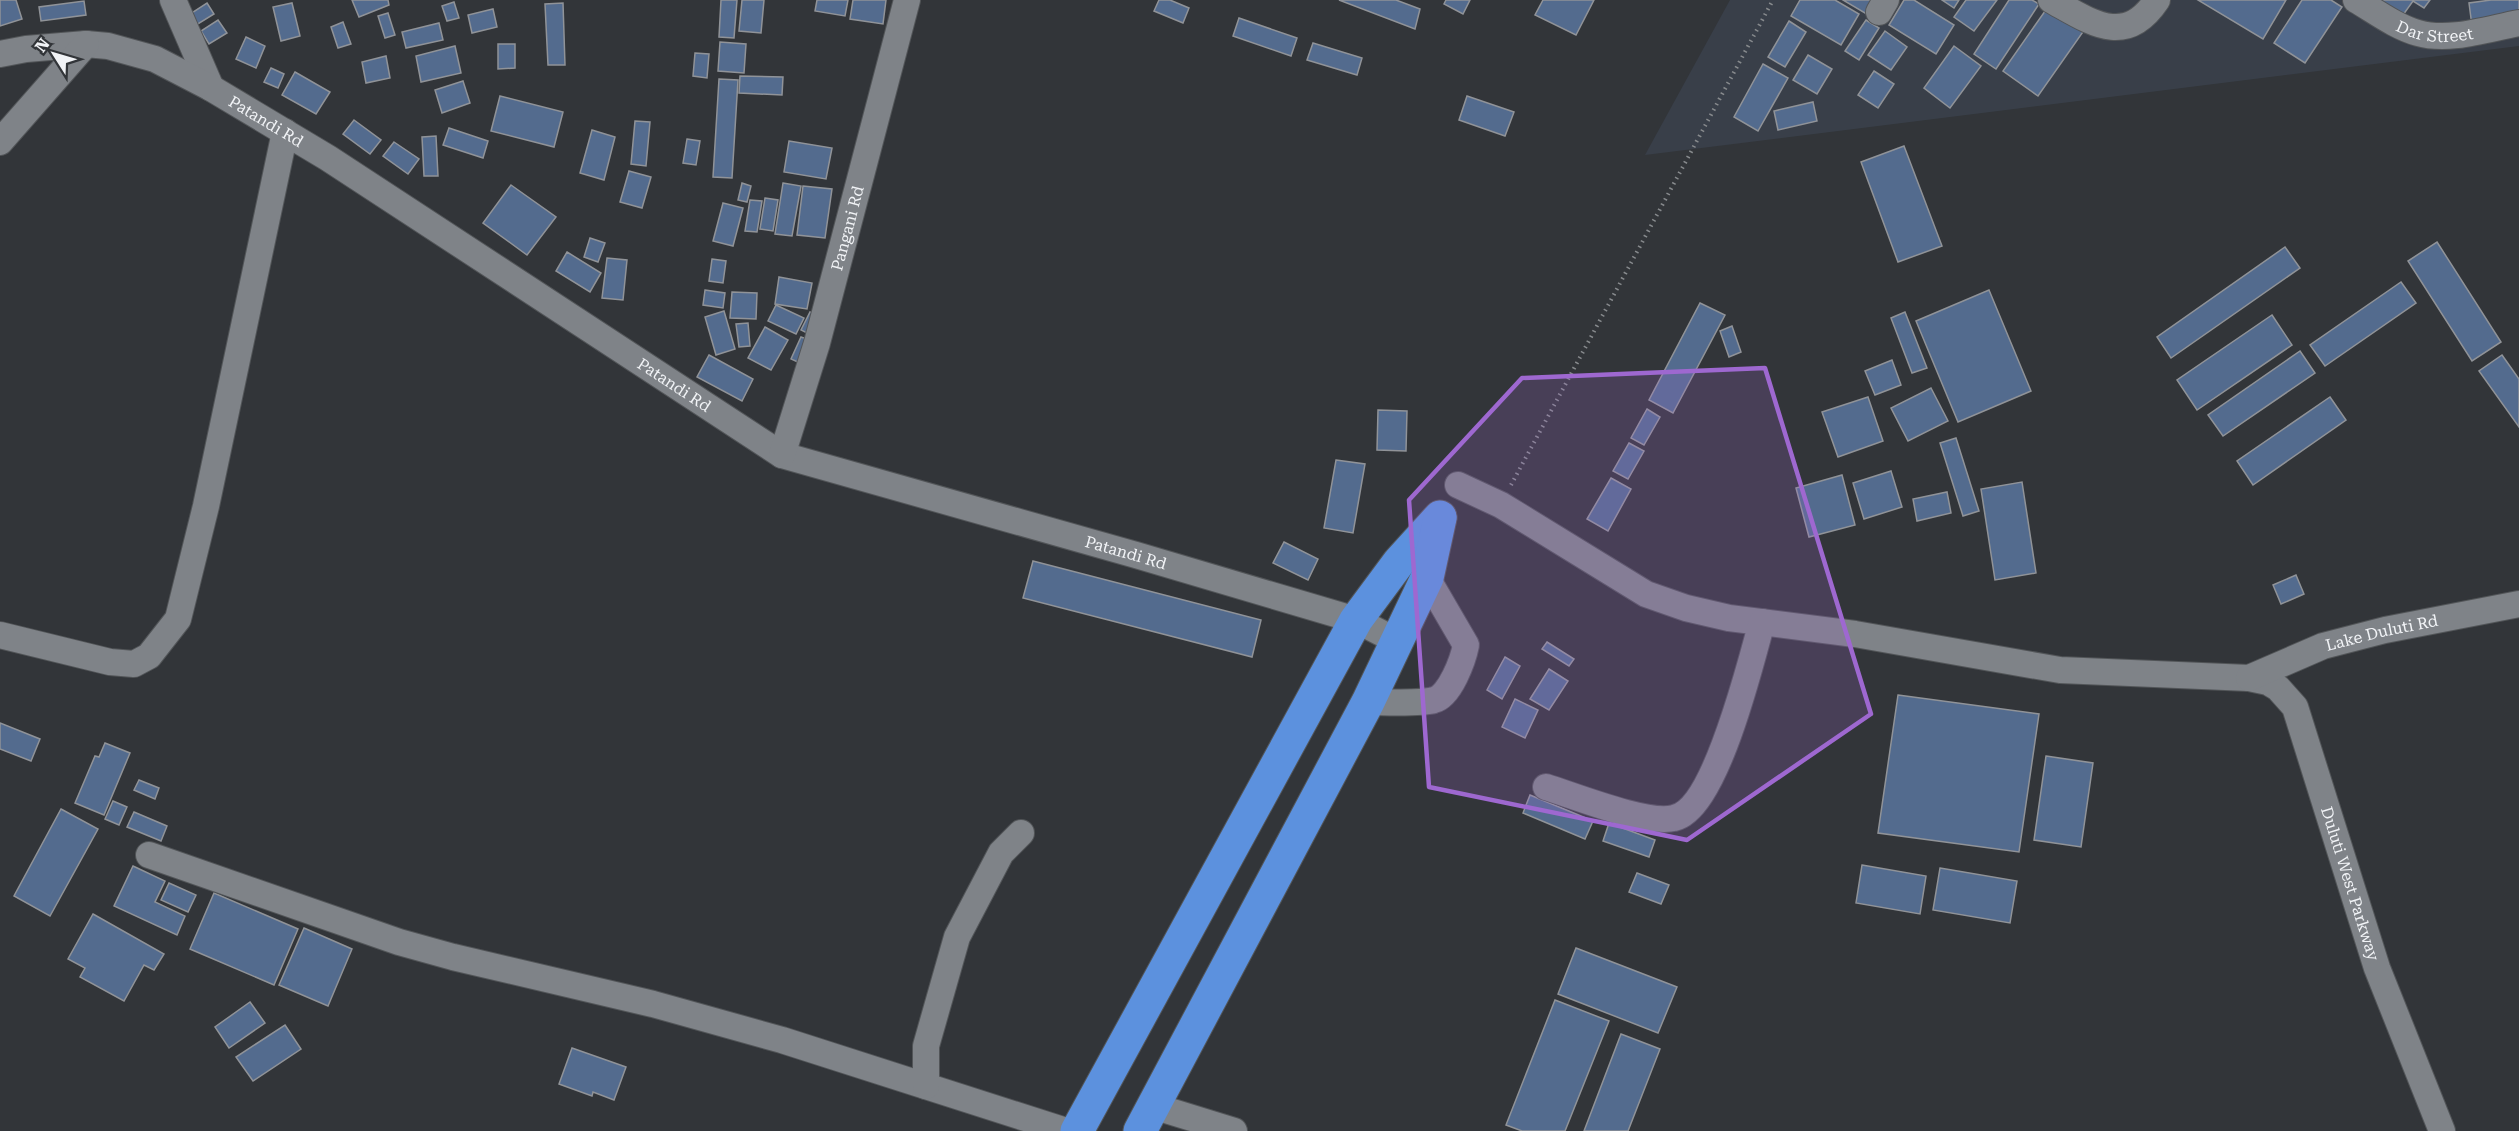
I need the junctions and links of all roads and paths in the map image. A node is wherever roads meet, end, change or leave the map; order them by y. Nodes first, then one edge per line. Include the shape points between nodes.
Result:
1 (173, 0) edge
2 (907, 0) edge
3 (1773, 0) edge
4 (2051, 0) edge
5 (2157, 0) edge
6 (2356, 0) edge
7 (2519, 23) edge
8 (86, 44) junction
9 (0, 54) edge
10 (211, 88) junction
11 (285, 132) junction
12 (0, 142) edge
13 (782, 455) junction
14 (1458, 484) dead end
15 (1501, 505) junction
16 (1427, 578) junction
17 (2519, 604) edge
18 (1356, 620) junction
19 (1762, 622) junction
20 (0, 635) edge
21 (1397, 641) junction
22 (2237, 677) junction
23 (1368, 702) junction
24 (1546, 787) dead end
25 (1021, 833) dead end
26 (149, 855) dead end
27 (926, 1086) junction
28 (1147, 1118) edge
29 (1066, 1131) edge
30 (1077, 1131) edge
31 (1234, 1131) edge
32 (2442, 1131) edge

1 - 10 street
2 - 13 street, Pangani Rd via 817,343
3 - 15 path
4 - 5 street via 2096,24 2124,28 2137,23
6 - 7 street, Dar Street via 2416,33 2430,35 2446,36
8 - 9 street, Patandi Rd
8 - 10 street, Patandi Rd via 154,59
8 - 12 street
10 - 11 street, Patandi Rd
11 - 13 street, Patandi Rd
11 - 20 street via 206,506 178,619 149,656 134,664 110,662
13 - 18 street, Patandi Rd
14 - 15 street
15 - 19 street via 1646,594 1686,608
16 - 18 highway via 1440,517 1398,562
16 - 21 highway
16 - 23 street via 1466,645 1463,660 1444,693 1435,700
17 - 22 street, Lake Duluti Rd via 2323,646
18 - 21 street, Patandi Rd
18 - 30 highway
19 - 22 street via 2060,670
19 - 24 street via 1728,736 1708,784 1688,811 1676,818 1661,819 1620,811
21 - 23 highway
22 - 32 street, Duluti West Parkway via 2278,687 2295,707 2376,968
23 - 28 highway
25 - 27 street via 1001,853 957,937 926,1046
26 - 27 street via 399,942 653,1004
27 - 29 street
28 - 31 street

